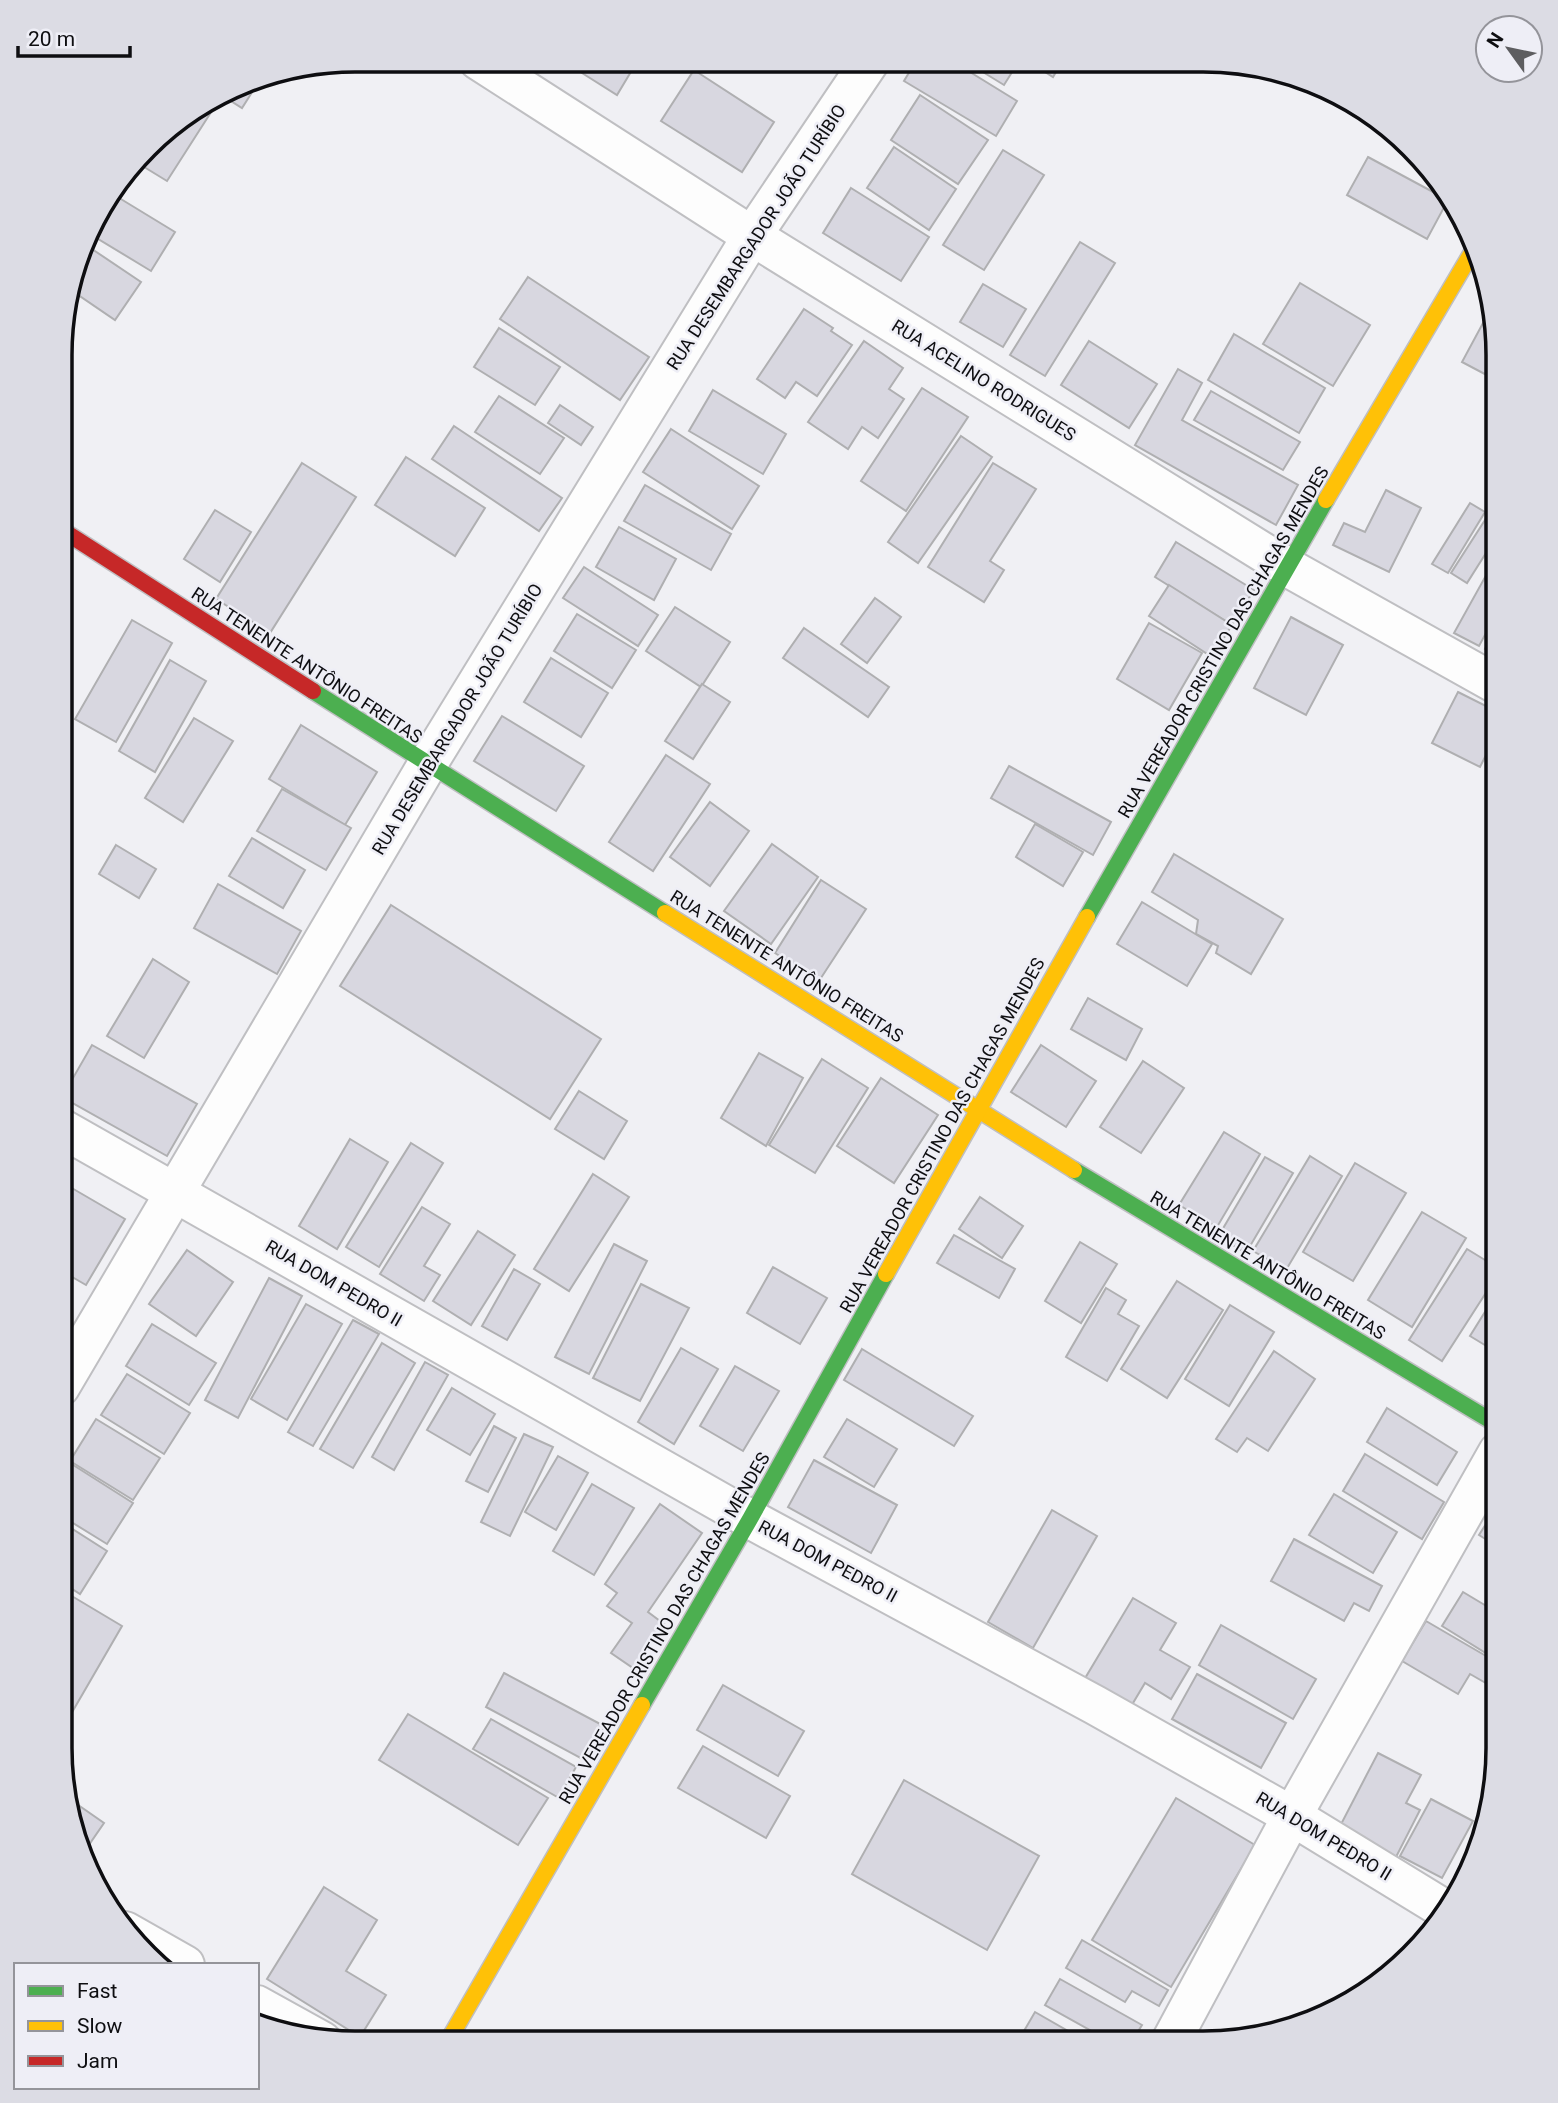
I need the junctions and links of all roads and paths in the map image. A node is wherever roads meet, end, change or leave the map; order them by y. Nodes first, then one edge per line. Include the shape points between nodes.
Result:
1 (497, 72) edge
2 (863, 72) edge
3 (752, 236) junction
4 (1469, 258) edge
5 (72, 536) edge
6 (1287, 567) junction
7 (1486, 678) edge
8 (427, 765) junction
9 (978, 1108) junction
10 (72, 1134) edge
11 (176, 1194) junction
12 (72, 1367) edge
13 (1486, 1418) edge
14 (1486, 1473) edge
15 (750, 1519) junction
16 (1292, 1815) junction
17 (1439, 1906) edge
18 (155, 1948) edge
19 (181, 1963) edge
20 (259, 2006) edge
21 (292, 2024) edge
22 (453, 2031) edge
23 (1176, 2031) edge

1 - 3 street, RUA ACELINO RODRIGUES
2 - 3 street, RUA DESEMBARGADOR JOÃO TURÍBIO
3 - 6 street, RUA ACELINO RODRIGUES
3 - 8 street, RUA DESEMBARGADOR JOÃO TURÍBIO
4 - 6 street, RUA VEREADOR CRISTINO DAS CHAGAS MENDES
5 - 8 street, RUA TENENTE ANTÔNIO FREITAS
6 - 7 street, RUA ACELINO RODRIGUES
6 - 9 street, RUA VEREADOR CRISTINO DAS CHAGAS MENDES
8 - 9 street, RUA TENENTE ANTÔNIO FREITAS
8 - 11 street, RUA DESEMBARGADOR JOÃO TURÍBIO
9 - 13 street, RUA TENENTE ANTÔNIO FREITAS via 1116,1197
9 - 15 street, RUA VEREADOR CRISTINO DAS CHAGAS MENDES
10 - 11 street, RUA DOM PEDRO II
11 - 12 street, RUA DESEMBARGADOR JOÃO TURÍBIO
11 - 15 street, RUA DOM PEDRO II
14 - 16 street
15 - 16 street, RUA DOM PEDRO II
15 - 22 street, RUA VEREADOR CRISTINO DAS CHAGAS MENDES
16 - 17 street, RUA DOM PEDRO II
16 - 23 street
18 - 19 street
20 - 21 street

